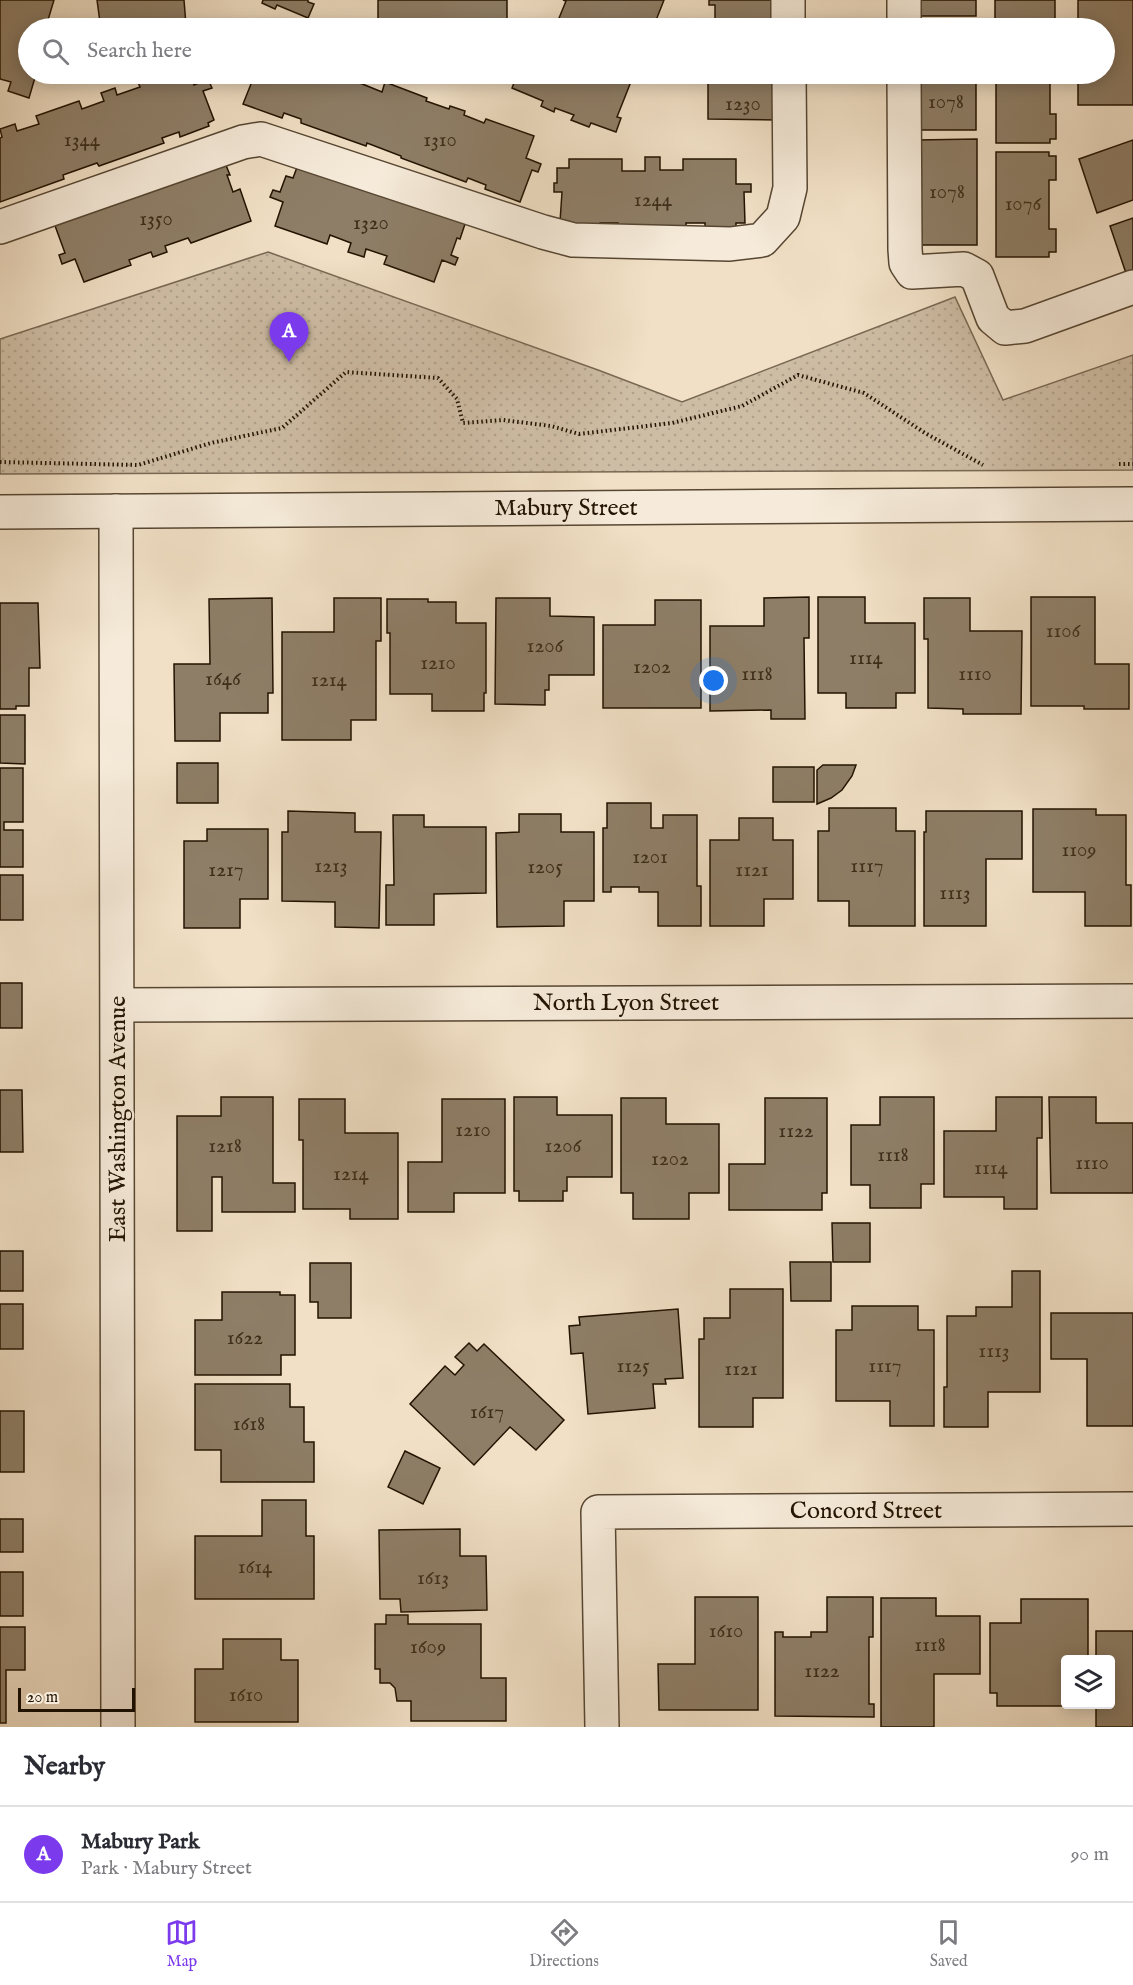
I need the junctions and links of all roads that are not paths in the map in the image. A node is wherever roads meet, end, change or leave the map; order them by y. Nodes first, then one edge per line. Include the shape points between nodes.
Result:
1 (788, 0) edge
2 (904, 0) edge
3 (788, 18) edge
4 (904, 18) edge
5 (789, 84) edge
6 (904, 84) edge
7 (0, 228) edge
8 (1133, 287) edge
9 (1133, 504) edge
10 (116, 511) junction
11 (0, 512) edge
12 (1133, 1001) edge
13 (118, 1005) junction
14 (1133, 1509) edge
15 (118, 1727) edge
16 (602, 1727) edge

1 - 3 street
2 - 4 street
5 - 7 street via 790,188 783,217 762,240 730,244 573,240 261,139 243,141
6 - 8 street via 905,249 906,263 912,272 964,269 977,276 993,318 1005,328 1025,326
9 - 10 street, Mabury Street
10 - 11 street, Mabury Street
10 - 13 street, East Washington Avenue
12 - 13 street, North Lyon Street
13 - 15 street, East Washington Avenue
14 - 16 street, Concord Street via 598,1512

